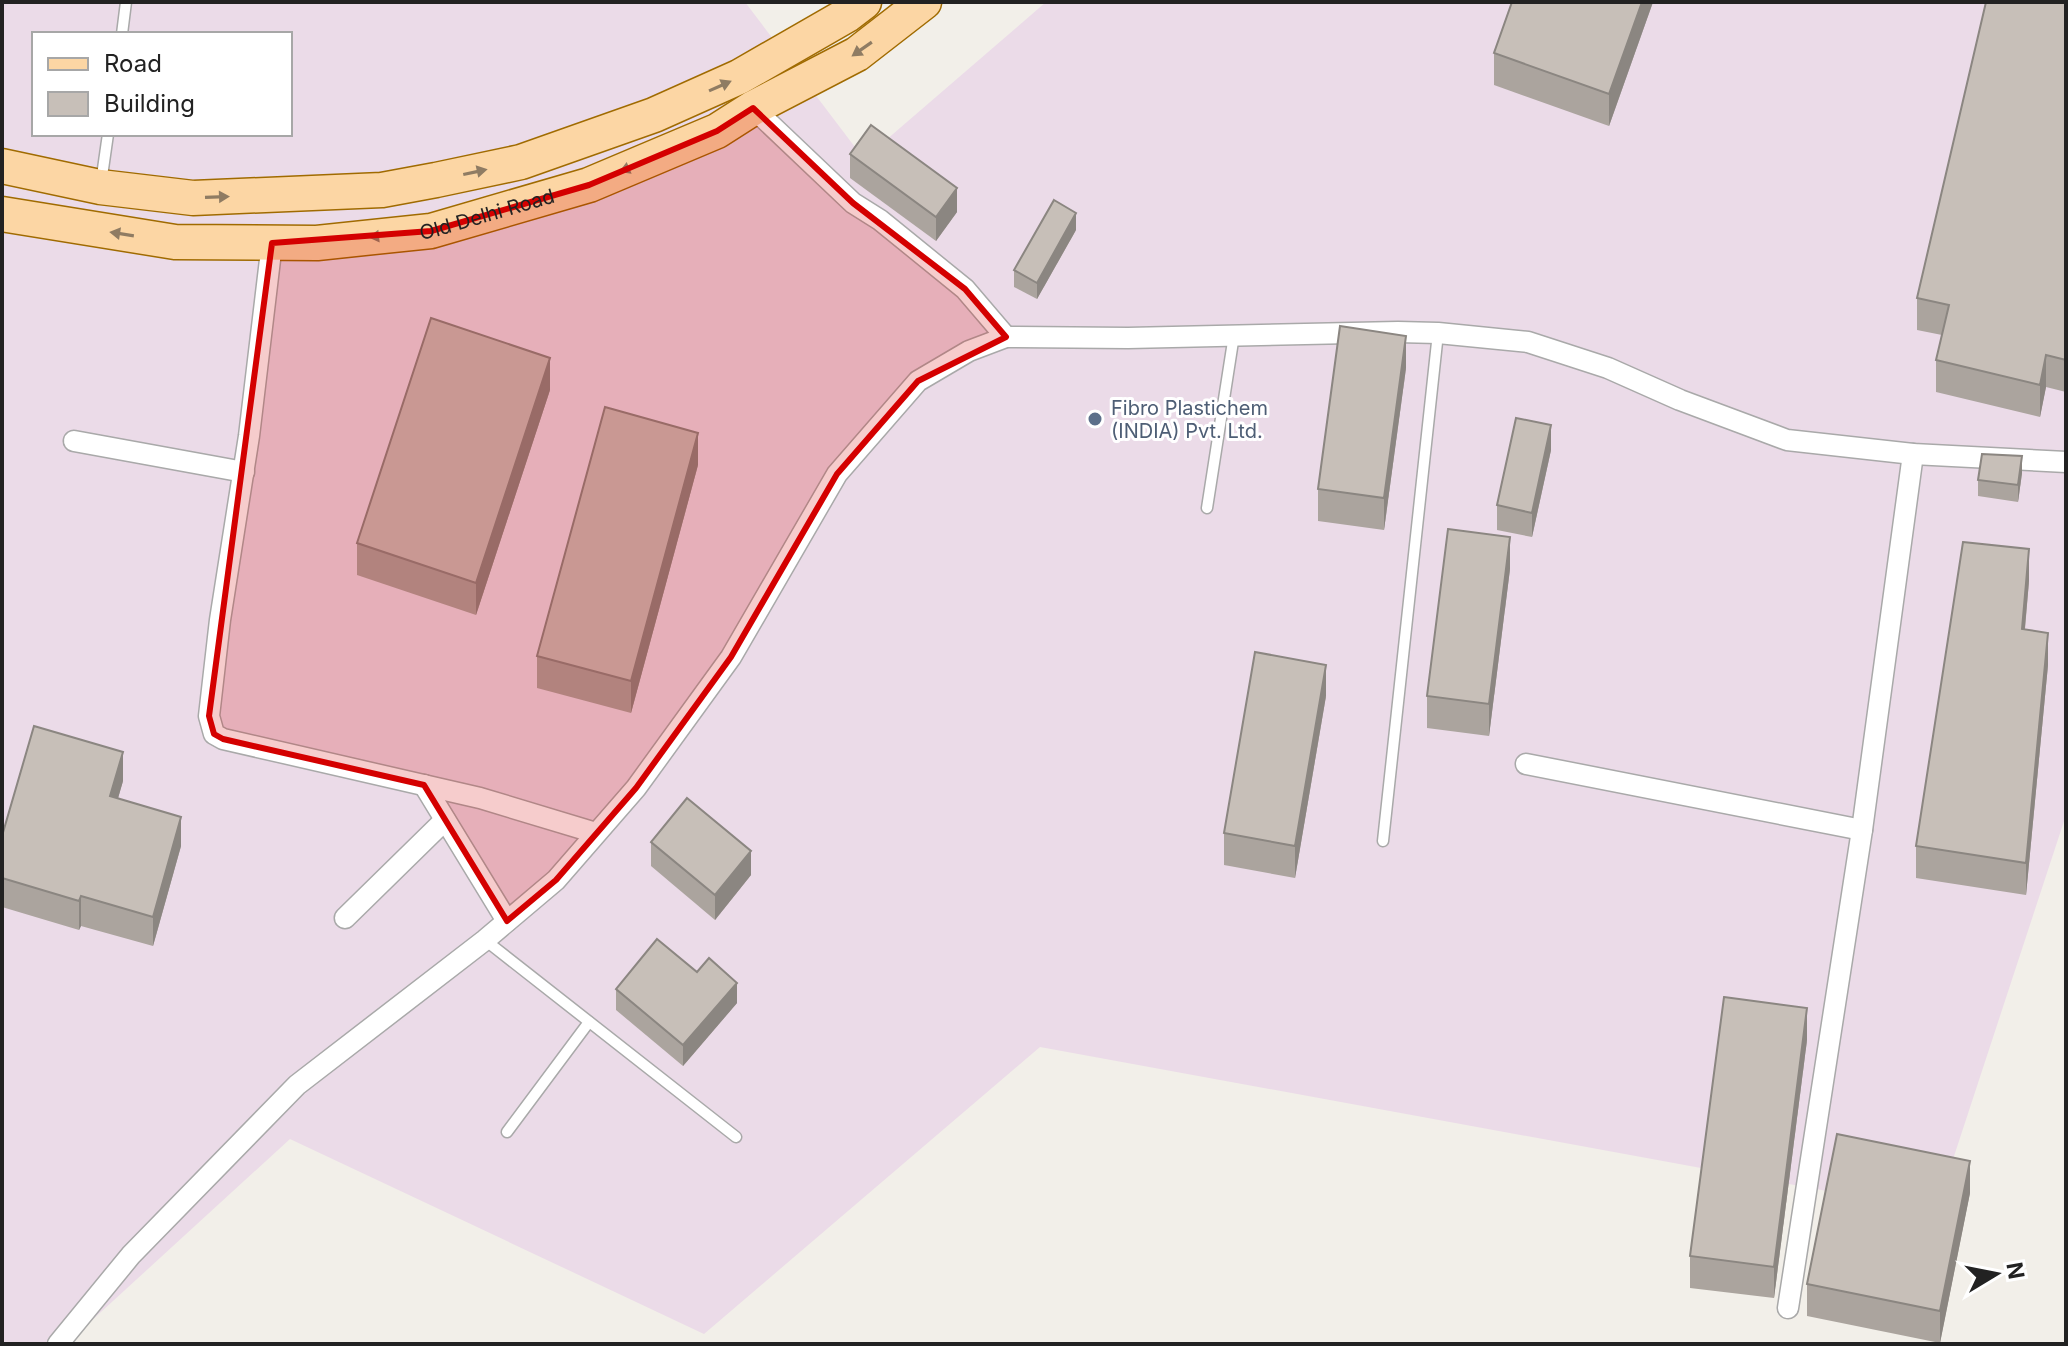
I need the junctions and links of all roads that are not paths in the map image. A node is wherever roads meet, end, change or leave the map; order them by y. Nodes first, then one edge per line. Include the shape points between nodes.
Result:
1 (126, 2) edge
2 (864, 2) edge
3 (924, 2) edge
4 (122, 32) edge
5 (753, 108) junction
6 (108, 136) edge
7 (2, 166) edge
8 (100, 187) junction
9 (2, 214) edge
10 (272, 243) junction
11 (1438, 333) junction
12 (1234, 335) junction
13 (1006, 337) junction
14 (74, 441) dead end
15 (1913, 454) junction
16 (2066, 462) edge
17 (244, 472) junction
18 (1207, 508) dead end
19 (1526, 764) dead end
20 (424, 785) junction
21 (445, 820) junction
22 (1862, 830) junction
23 (596, 833) junction
24 (1383, 841) dead end
25 (345, 918) dead end
26 (507, 921) junction
27 (485, 940) junction
28 (589, 1022) junction
29 (507, 1132) dead end
30 (736, 1137) dead end
31 (1788, 1308) dead end
32 (58, 1344) edge

1 - 4 lane
8 -> 2 main road, Old Delhi Road via 193,198 340,193 382,190 521,162 605,134 739,77
3 -> 5 main road, Old Delhi Road via 857,54
5 -> 10 main road, Old Delhi Road via 717,131 589,185 431,231
5 - 13 street via 853,203 965,289
6 - 8 lane
7 - 8 main road, Old Delhi Road
10 -> 9 main road, Old Delhi Road via 175,242
10 - 17 street
11 - 12 street
11 - 15 street via 1528,342 1787,440
11 - 24 lane
12 - 13 street
12 - 18 lane
13 - 23 street via 969,351 918,381 837,474 731,657 636,788
14 - 17 street
15 - 16 street
15 - 22 street
17 - 20 street via 209,716 214,734
19 - 22 street
20 - 21 street
20 - 23 street
21 - 25 street
21 - 26 street
22 - 31 street
23 - 26 street via 556,880
26 - 27 street
27 - 28 lane
27 - 32 street via 297,1085 131,1255
28 - 29 lane
28 - 30 lane

